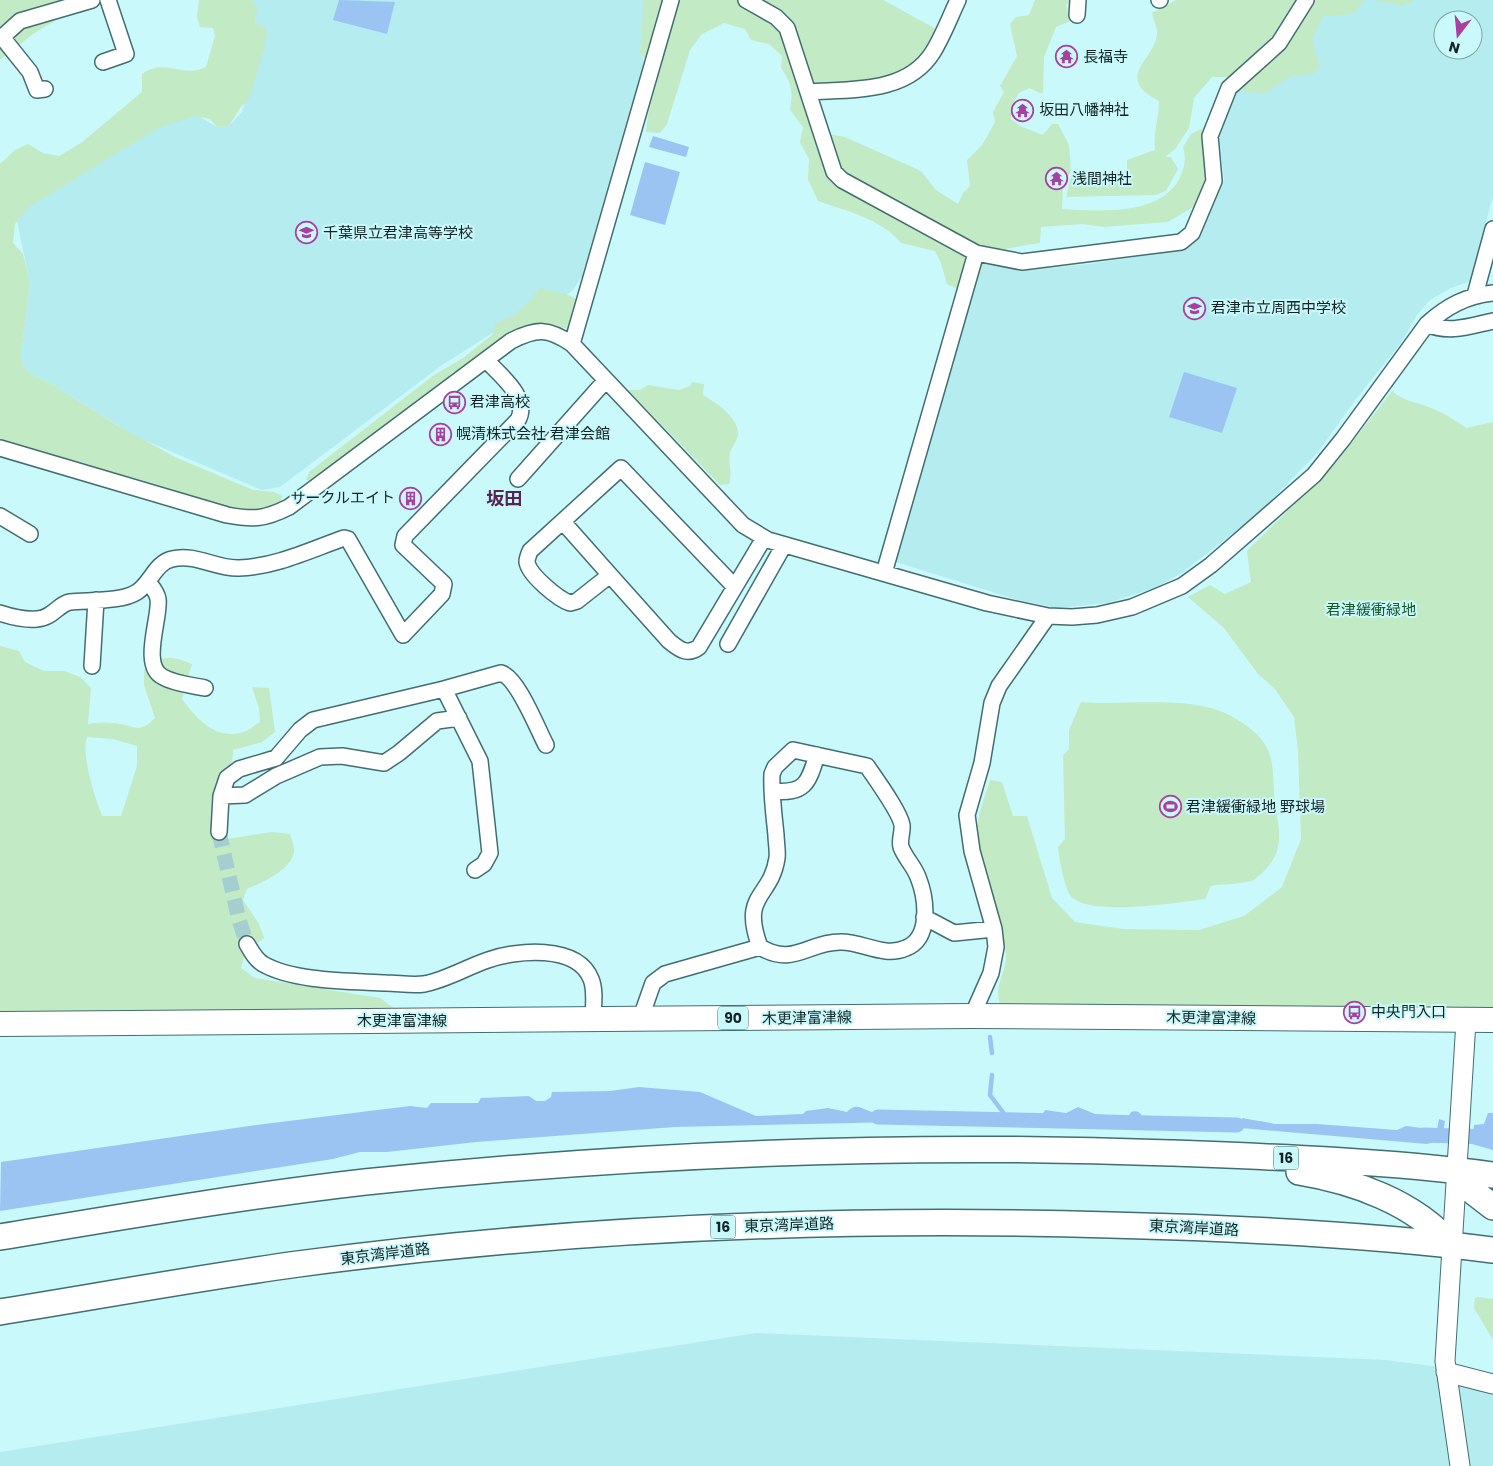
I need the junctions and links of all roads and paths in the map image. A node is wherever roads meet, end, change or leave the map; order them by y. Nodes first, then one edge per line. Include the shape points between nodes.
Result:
1 (92, 0) edge
2 (108, 0) edge
3 (671, 0) edge
4 (746, 0) edge
5 (958, 0) edge
6 (1306, 0) edge
7 (1, 38) edge
8 (103, 62) dead end
9 (45, 89) dead end
10 (808, 92) junction
11 (1493, 229) edge
12 (976, 253) junction
13 (1493, 293) edge
14 (1476, 295) junction
15 (1493, 321) edge
16 (1426, 324) junction
17 (572, 344) junction
18 (486, 360) junction
19 (606, 380) junction
20 (0, 448) edge
21 (518, 479) dead end
22 (0, 516) edge
23 (563, 522) junction
24 (30, 534) dead end
25 (764, 538) junction
26 (784, 545) junction
27 (884, 573) junction
28 (610, 575) junction
29 (148, 582) junction
30 (734, 586) junction
31 (96, 600) junction
32 (0, 612) edge
33 (1048, 616) junction
34 (728, 644) dead end
35 (92, 666) dead end
36 (205, 688) dead end
37 (444, 689) junction
38 (459, 718) junction
39 (546, 745) dead end
40 (817, 755) junction
41 (772, 791) junction
42 (221, 796) junction
43 (219, 832) tunnel mouth
44 (475, 870) dead end
45 (924, 917) junction
46 (994, 929) junction
47 (247, 944) tunnel mouth
48 (760, 947) junction
49 (972, 1016) junction
50 (593, 1020) junction
51 (640, 1020) junction
52 (1493, 1020) edge
53 (1466, 1021) junction
54 (0, 1024) edge
55 (1115, 1151) junction
56 (1457, 1159) junction
57 (1493, 1175) edge
58 (1493, 1207) edge
59 (0, 1237) edge
60 (1451, 1245) junction
61 (1493, 1250) edge
62 (0, 1312) edge
63 (1446, 1372) junction
64 (1493, 1384) edge
65 (1460, 1466) edge

1 - 7 street via 20,21
2 - 8 street via 126,54
3 - 17 street
4 - 10 street via 787,28
5 - 10 street via 933,52 912,74 898,82
6 - 12 street via 1279,43 1229,88 1210,136 1214,181 1187,238 1181,242 1022,262
7 - 9 street via 30,72 37,90
10 - 12 street via 834,172 842,180
11 - 14 street
12 - 27 street
13 - 14 street
14 - 16 street via 1441,311
15 - 16 street via 1449,330
16 - 33 street via 1314,475 1211,565 1182,586 1132,607 1097,615
17 - 18 street via 555,333 529,332
17 - 19 street
18 - 20 street via 290,507 271,516 252,519 227,515
18 - 29 street via 519,398 522,414 405,536 404,545 444,584 442,594 403,635 348,539 344,538 264,566 237,568 187,557 172,559 158,568
19 - 21 street
19 - 25 street via 743,525
22 - 24 street
23 - 28 street
23 - 28 street via 530,551 529,567 553,594 570,603 578,601
23 - 30 street via 621,468
25 - 26 street
25 - 30 street
26 - 27 street
26 - 34 street
27 - 33 street via 987,603
28 - 30 street via 669,641 686,652 699,647
29 - 31 street via 136,594
29 - 36 street via 159,600 153,632 153,660 157,672 164,678
31 - 32 street via 67,603 52,615 39,619
31 - 35 street
33 - 46 street via 999,686 992,702 982,762 967,815 972,851
37 - 38 street
37 - 39 street via 493,674 507,674
37 - 42 street via 313,720 276,758 233,773 223,784
38 - 42 street via 437,721 399,754 384,762 342,756 320,757 276,776 245,795
38 - 44 street via 480,761 490,853 484,864
40 - 41 street via 804,786 786,792
40 - 41 street via 793,750 788,752 772,774
40 - 45 street via 867,766 901,822 902,848 918,876
41 - 48 street via 778,857 753,911
42 - 43 street
45 - 46 street via 954,933
45 - 48 street via 918,940 897,951 834,942 786,956
46 - 49 street via 996,947 991,973
47 - 50 street via 256,959 290,973 346,981 410,984 424,984 491,959 527,953 563,955 573,958 591,979
48 - 51 street via 665,974 653,983
49 - 51 main road, 木更津富津線 / 90
49 - 53 main road, 木更津富津線 / 90
50 - 51 main road, 木更津富津線 / 90
50 - 54 main road, 木更津富津線 / 90
52 - 53 main road, 木更津富津線 / 90
53 - 56 street
55 - 56 highway, 16
55 - 59 highway, 16 via 903,1149 640,1158 363,1183 202,1204
55 - 60 highway via 1204,1165 1293,1171 1343,1182 1413,1212 1440,1232
56 - 57 highway, 16
56 - 58 highway via 1471,1190
56 - 60 street
60 - 61 highway, 東京湾岸道路 / 16
60 - 62 highway, 東京湾岸道路 / 16 via 1245,1230 1042,1223 941,1221 741,1226 504,1242 299,1264
60 - 63 street
63 - 64 street
63 - 65 street

